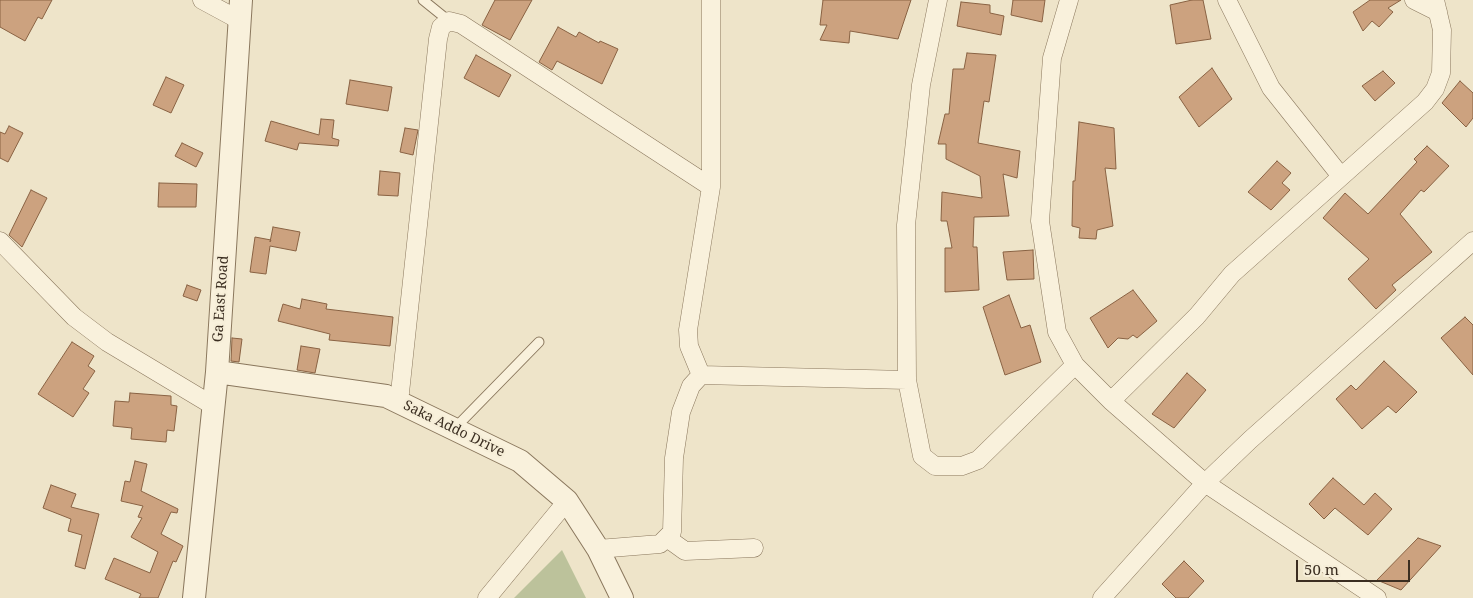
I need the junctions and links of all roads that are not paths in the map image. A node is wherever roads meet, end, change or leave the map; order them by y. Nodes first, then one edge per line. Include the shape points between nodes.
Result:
1 (202, 0) edge
2 (423, 0) edge
3 (711, 0) edge
4 (938, 0) edge
5 (1069, 0) edge
6 (1227, 0) edge
7 (1414, 0) edge
8 (1436, 6) edge
9 (240, 10) edge
10 (449, 21) junction
11 (1340, 175) junction
12 (711, 187) junction
13 (0, 241) edge
14 (1473, 241) edge
15 (539, 342) dead end
16 (1075, 365) junction
17 (217, 372) junction
18 (701, 375) junction
19 (907, 380) junction
20 (1111, 401) junction
21 (399, 402) junction
22 (212, 405) junction
23 (455, 428) junction
24 (1206, 483) junction
25 (567, 501) junction
26 (667, 538) junction
27 (754, 548) dead end
28 (598, 549) junction
29 (194, 598) edge
30 (487, 598) edge
31 (622, 598) edge
32 (1102, 598) edge
33 (1377, 598) edge

1 - 9 street
2 - 10 lane
3 - 12 street
4 - 19 street via 921,85 906,225
5 - 16 street via 1052,58 1040,221 1056,332
6 - 11 street via 1271,88
7 - 8 street
8 - 11 street via 1442,30 1441,73 1435,89 1425,102
9 - 17 street, Ga East Road
10 - 12 street via 460,24
10 - 21 street via 442,27 438,39
11 - 20 street via 1232,274 1197,316
12 - 18 street via 688,330 689,346
13 - 22 street via 74,317 107,342
14 - 24 street
15 - 23 lane
16 - 19 street via 978,460 962,466 935,466 922,456
16 - 20 street
17 - 21 street, Saka Addo Drive via 386,396
17 - 22 street, Ga East Road
18 - 19 street
18 - 26 street via 691,386 681,412 674,458 672,532
20 - 24 street
21 - 23 street, Saka Addo Drive
22 - 29 street, Ga East Road
23 - 25 street, Saka Addo Drive via 520,462
24 - 32 street
24 - 33 street
25 - 28 street, Saka Addo Drive
25 - 30 street
26 - 27 street via 685,551
26 - 28 street via 660,544
28 - 31 street, Saka Addo Drive

